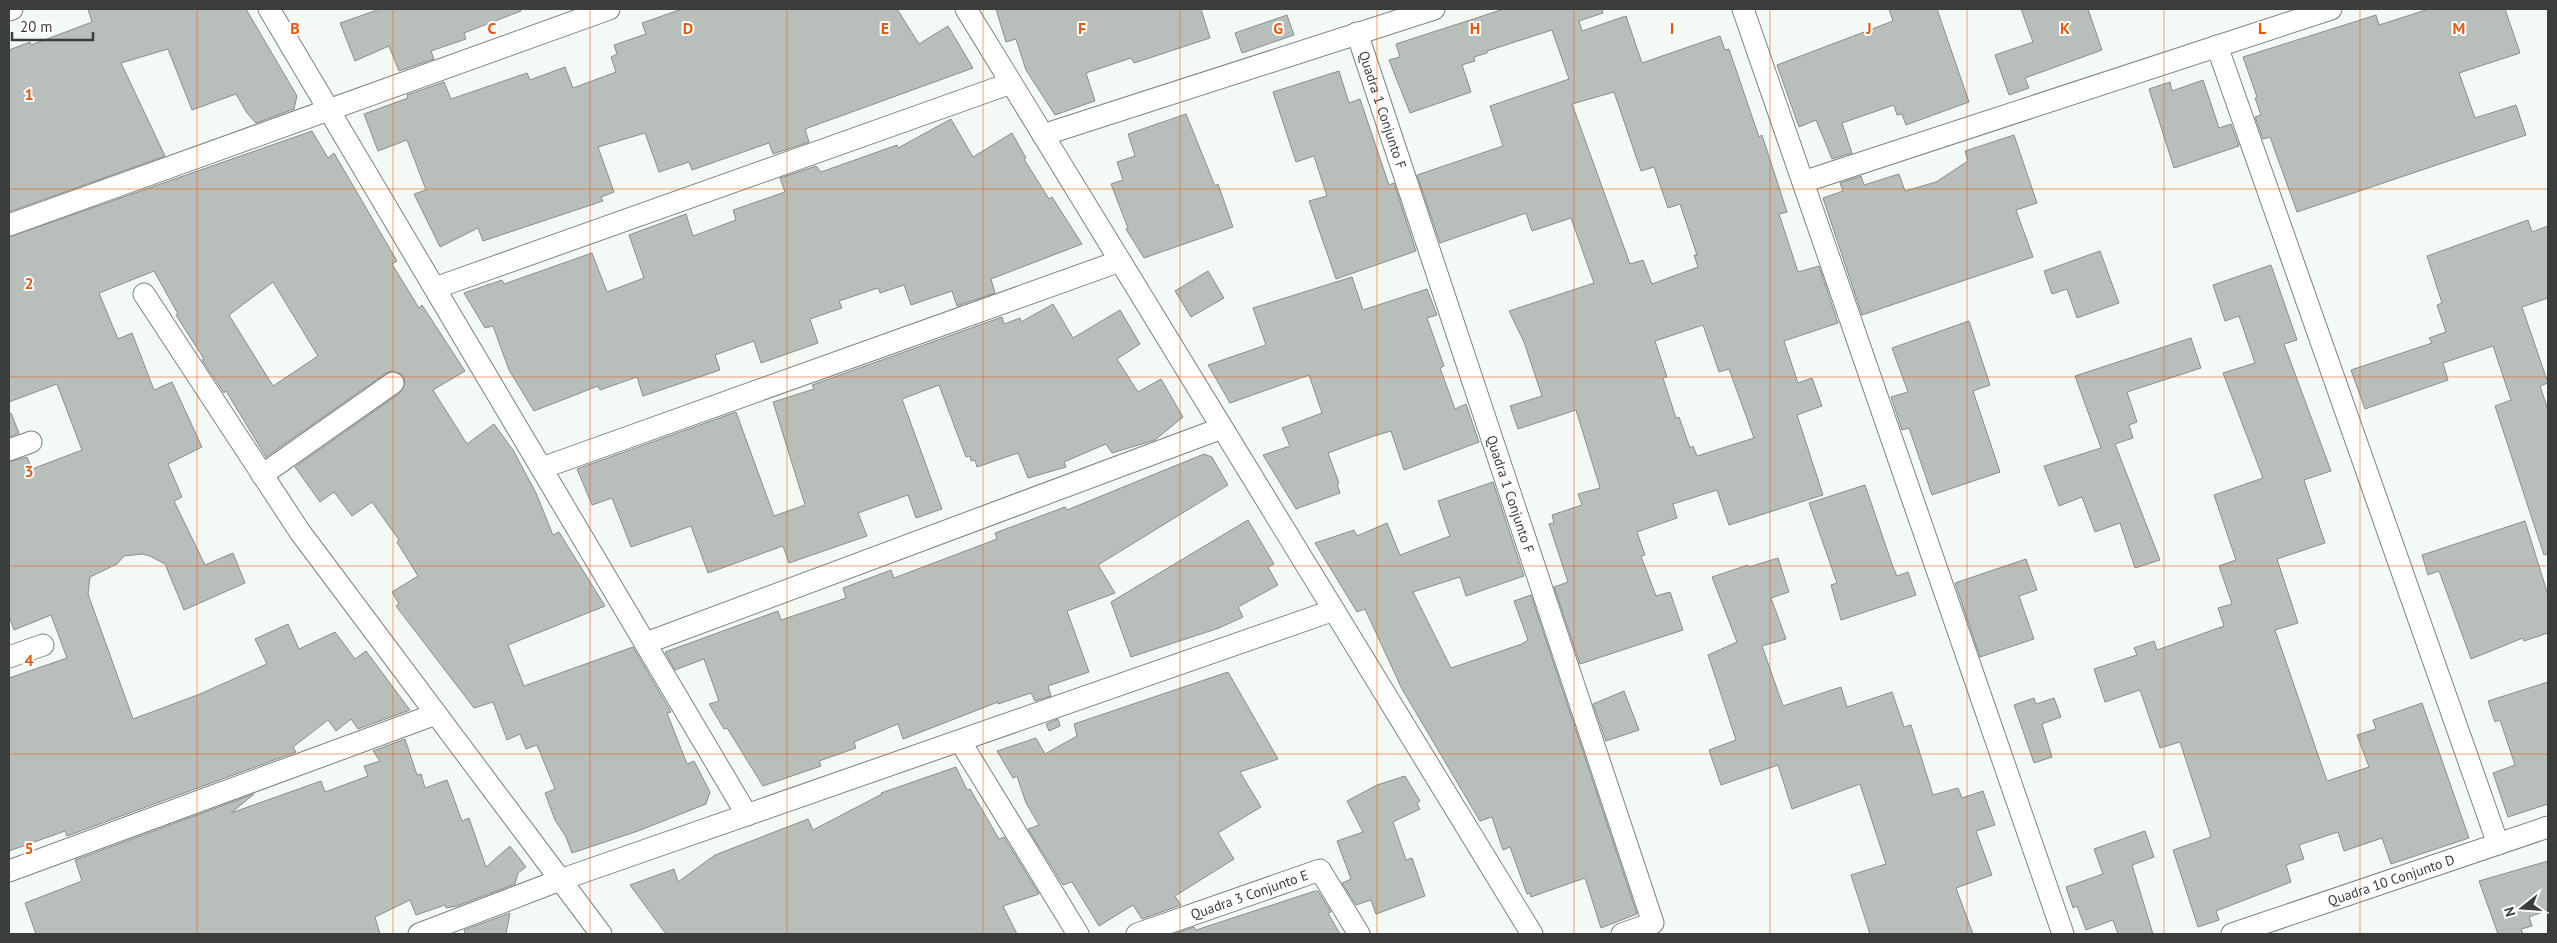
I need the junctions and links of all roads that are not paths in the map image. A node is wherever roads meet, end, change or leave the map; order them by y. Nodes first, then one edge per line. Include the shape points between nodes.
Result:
1 (269, 9) edge
2 (609, 9) edge
3 (966, 9) edge
4 (1434, 9) edge
5 (1743, 9) edge
6 (2331, 9) edge
7 (1357, 33) junction
8 (2217, 46) junction
9 (1011, 83) junction
10 (329, 110) junction
11 (1043, 134) junction
12 (1803, 182) junction
13 (9, 225) edge
14 (1120, 261) junction
15 (435, 288) junction
16 (144, 294) dead end
17 (393, 383) dead end
18 (1222, 428) junction
19 (31, 442) dead end
20 (9, 450) edge
21 (542, 468) junction
22 (262, 475) junction
23 (1334, 610) junction
24 (646, 643) junction
25 (43, 645) dead end
26 (9, 657) edge
27 (436, 714) junction
28 (960, 741) junction
29 (747, 815) junction
30 (2548, 827) edge
31 (2498, 844) junction
32 (9, 871) edge
33 (560, 880) junction
34 (418, 934) edge
35 (601, 934) edge
36 (1078, 934) edge
37 (1137, 934) edge
38 (1359, 934) edge
39 (1532, 934) edge
40 (1622, 934) edge
41 (2063, 934) edge
42 (2232, 934) edge

1 - 10 street
2 - 10 street
3 - 9 street
4 - 7 street
5 - 12 street
6 - 8 street
7 - 11 street
7 - 40 street, Quadra 1 Conjunto F via 1652,923
8 - 12 street
8 - 31 street
9 - 11 street
9 - 15 street
10 - 13 street
10 - 15 street
11 - 14 street
12 - 41 street
14 - 18 street
14 - 21 street
15 - 21 street
16 - 22 street
17 - 22 street
18 - 23 street
18 - 24 street
19 - 20 street
21 - 24 street
22 - 27 street via 300,532
23 - 28 street
23 - 39 street
24 - 29 street
25 - 26 street
27 - 32 street
27 - 33 street
28 - 29 street
28 - 36 street
29 - 33 street
30 - 31 street, Quadra 10 Conjunto D
31 - 42 street, Quadra 10 Conjunto D
33 - 34 street
33 - 35 street
37 - 38 street, Quadra 3 Conjunto E via 1320,870

